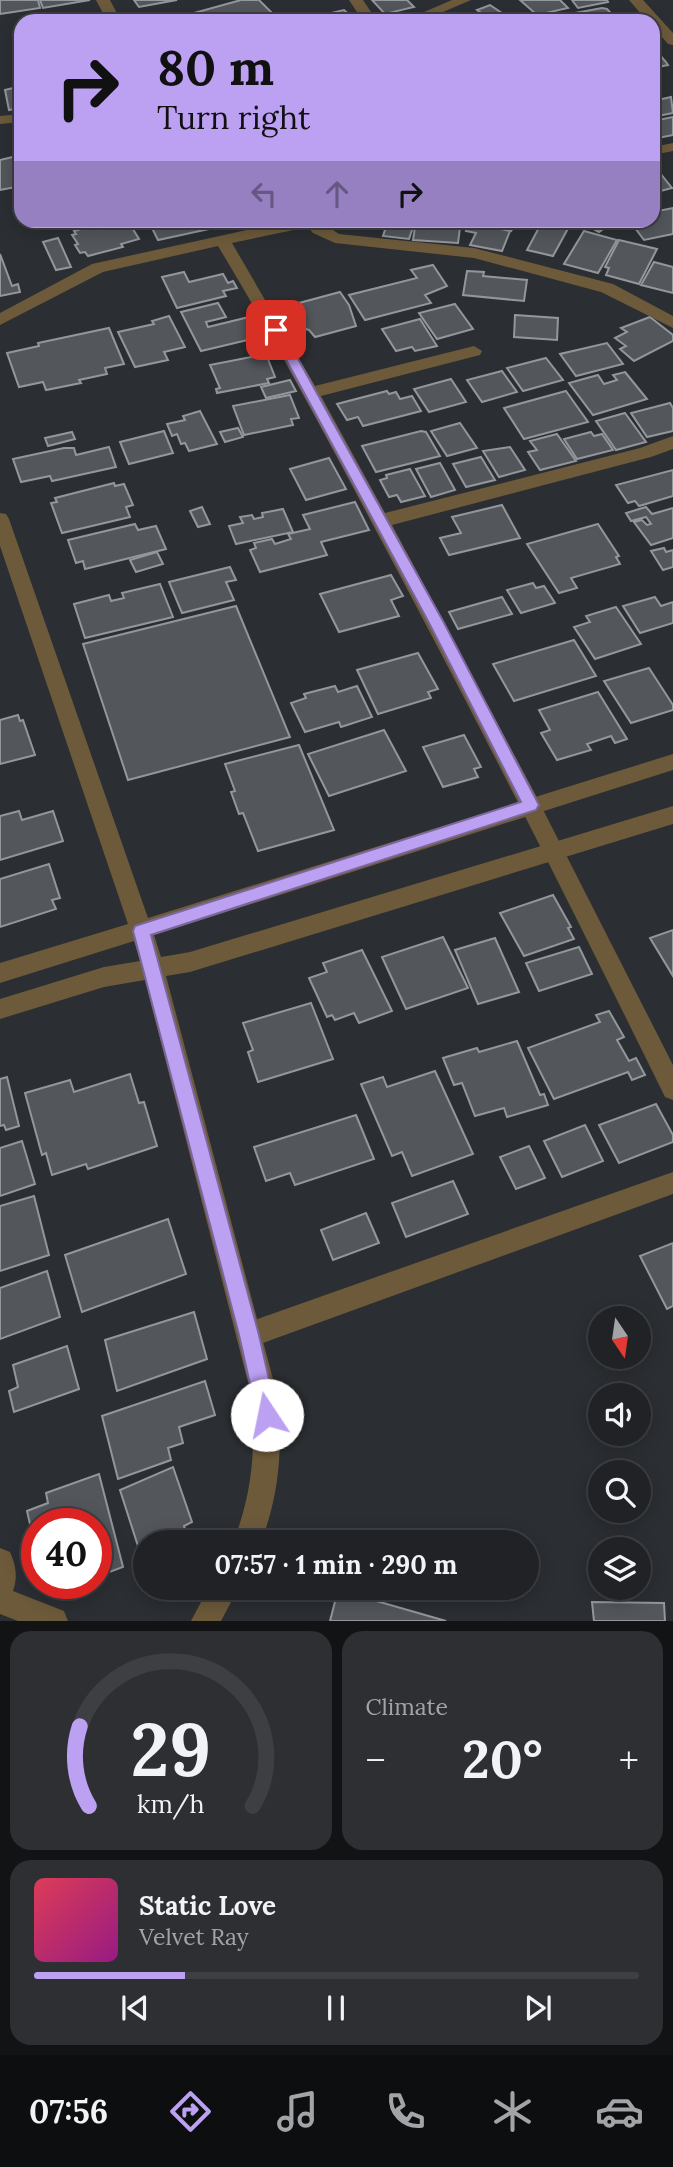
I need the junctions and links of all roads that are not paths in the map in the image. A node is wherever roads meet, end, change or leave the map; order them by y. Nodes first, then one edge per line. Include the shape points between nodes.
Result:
1 (464, 0) edge
2 (636, 0) edge
3 (428, 14) edge
4 (649, 14) edge
5 (660, 27) edge
6 (673, 41) edge
7 (280, 228) edge
8 (317, 228) edge
9 (222, 240) junction
10 (0, 320) edge
11 (673, 323) edge
12 (474, 351) dead end
13 (311, 393) junction
14 (673, 442) edge
15 (0, 519) edge
16 (381, 521) junction
17 (673, 762) edge
18 (531, 805) junction
19 (673, 816) edge
20 (555, 852) junction
21 (141, 931) junction
22 (153, 968) junction
23 (0, 973) edge
24 (0, 1009) edge
25 (673, 1089) edge
26 (673, 1183) edge
27 (249, 1335) junction
28 (251, 1530) edge
29 (0, 1562) edge
30 (0, 1588) edge
31 (0, 1600) edge
32 (217, 1600) edge
33 (54, 1621) edge
34 (205, 1621) edge

1 - 3 street
2 - 4 street
5 - 6 street
7 - 9 street
8 - 11 street via 335,238 474,253 607,288
9 - 10 street via 98,268
9 - 13 street
12 - 13 street
13 - 16 street
14 - 16 street
15 - 21 street
16 - 18 street
17 - 18 street
18 - 20 street
18 - 21 street
19 - 20 street
20 - 22 street via 190,962
20 - 25 street
21 - 22 street
21 - 23 street
22 - 24 street via 104,977
22 - 27 street
26 - 27 street
27 - 28 street via 264,1394 268,1460
29 - 30 street
31 - 33 street
32 - 34 street

